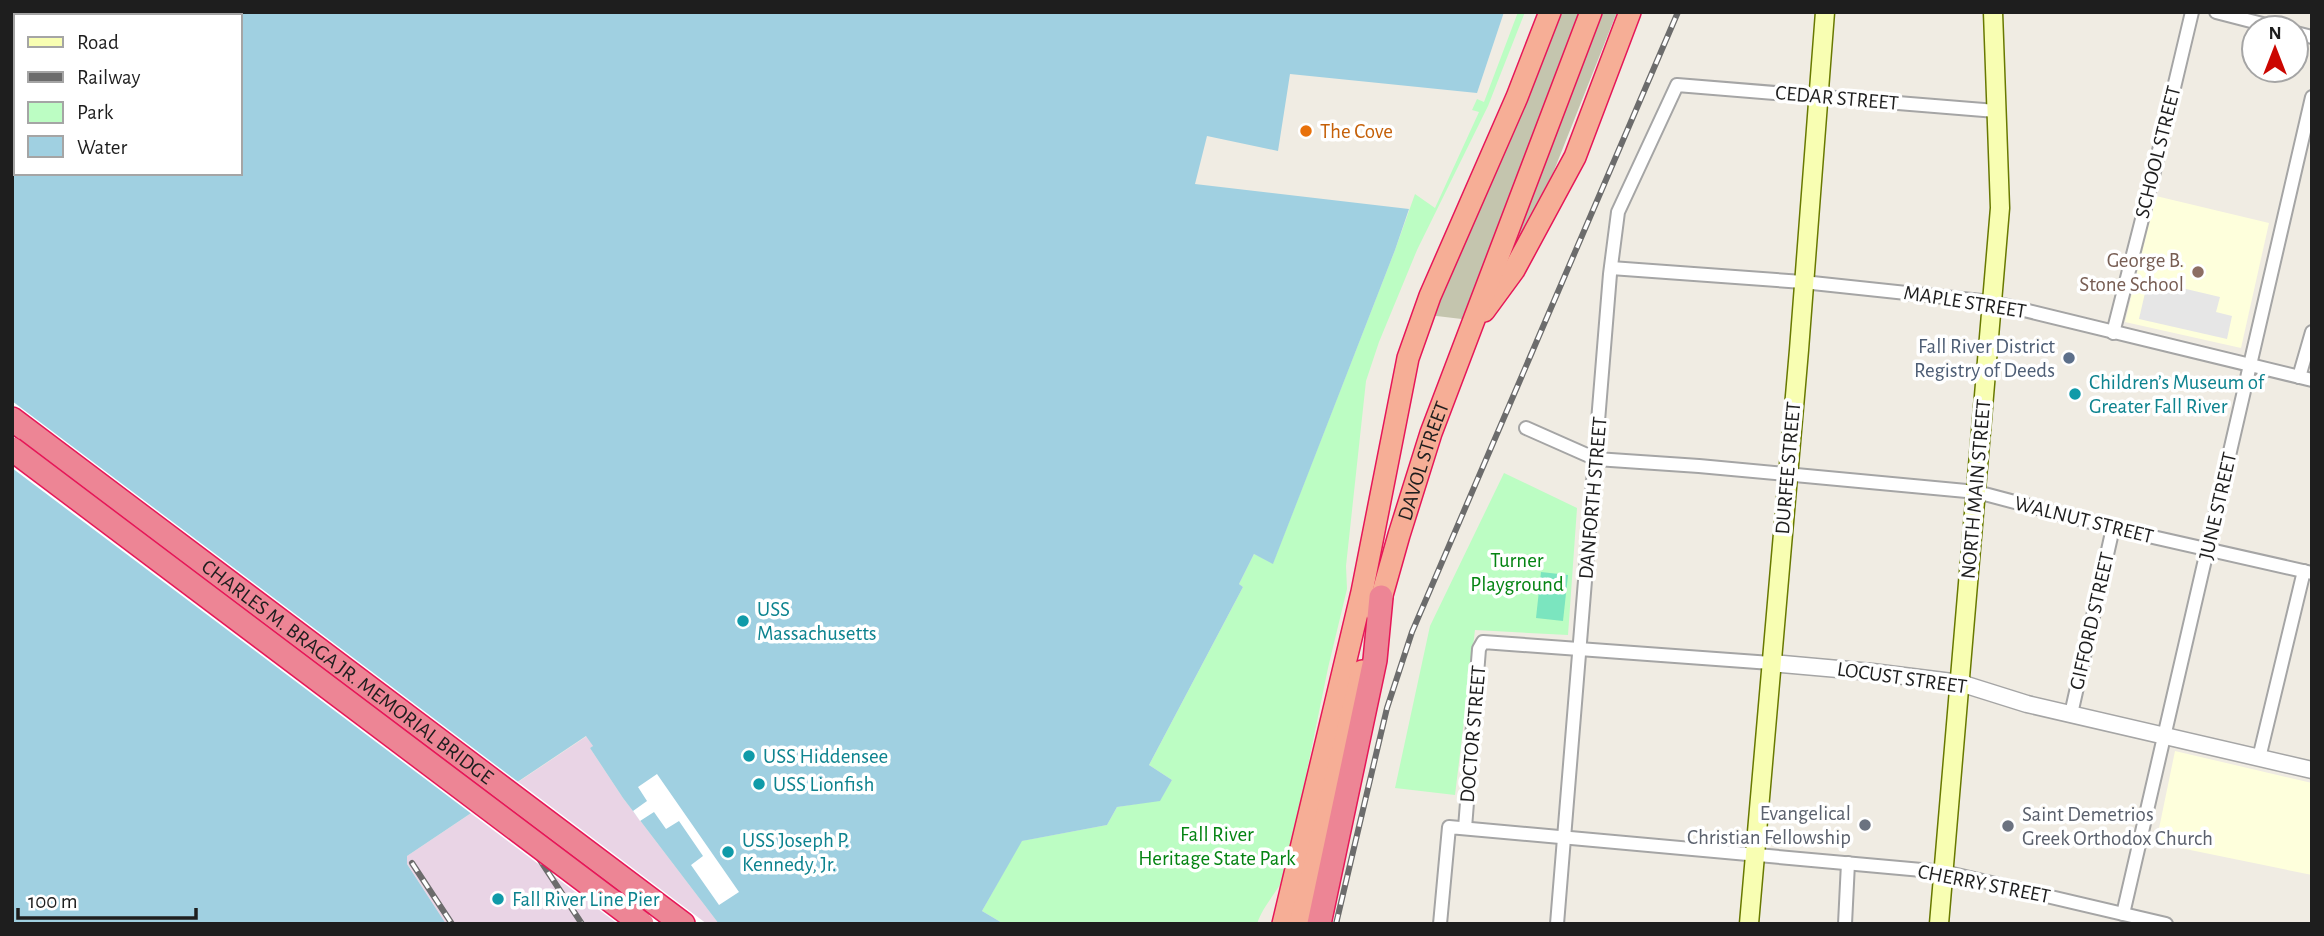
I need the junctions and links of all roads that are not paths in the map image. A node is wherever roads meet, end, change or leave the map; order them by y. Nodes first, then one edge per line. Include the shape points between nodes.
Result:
1 (1550, 12) edge
2 (1630, 12) edge
3 (1825, 12) edge
4 (1993, 12) edge
5 (2192, 12) edge
6 (2216, 12) edge
7 (1591, 13) edge
8 (2240, 18) edge
9 (1678, 85) joint
10 (1818, 97) junction
11 (2312, 97) edge
12 (1996, 111) junction
13 (1611, 268) junction
14 (1803, 282) junction
15 (1991, 302) junction
16 (2312, 332) edge
17 (1469, 333) junction
18 (2113, 333) junction
19 (2251, 365) junction
20 (2305, 378) edge
21 (12, 419) edge
22 (1527, 428) dead end
23 (12, 449) edge
24 (1595, 459) junction
25 (1787, 474) junction
26 (1977, 492) junction
27 (2113, 528) junction
28 (2208, 550) junction
29 (2308, 572) edge
30 (1381, 597) junction
31 (1484, 642) joint
32 (1580, 649) junction
33 (1771, 663) junction
34 (1960, 683) junction
35 (2071, 714) junction
36 (2163, 735) junction
37 (2259, 758) junction
38 (2312, 770) edge
39 (1465, 828) junction
40 (1563, 837) junction
41 (1755, 854) junction
42 (1848, 863) junction
43 (1944, 872) junction
44 (2123, 914) junction
45 (642, 924) edge
46 (683, 924) edge
47 (1283, 924) edge
48 (1300, 924) edge
49 (1319, 924) edge
50 (1440, 924) edge
51 (1557, 924) edge
52 (1749, 924) edge
53 (1845, 924) edge
54 (1939, 924) edge
55 (2166, 924) edge

1 - 47 highway, DAVOL STREET via 1411,347 1376,529
2 - 17 highway via 1575,157 1514,270
3 - 10 main road, DURFEE STREET
4 - 12 main road, NORTH MAIN STREET
5 - 18 street, SCHOOL STREET
6 - 8 street
7 - 17 highway, DAVOL STREET
9 - 10 street, CEDAR STREET
9 - 13 street, DANFORTH STREET via 1618,212
10 - 12 street, CEDAR STREET
10 - 14 main road, DURFEE STREET
11 - 19 street, JUNE STREET
12 - 15 main road, NORTH MAIN STREET via 2000,208
13 - 14 street, MAPLE STREET
13 - 24 street, DANFORTH STREET
14 - 15 street, MAPLE STREET
14 - 25 main road, DURFEE STREET
15 - 18 street, MAPLE STREET
15 - 26 main road, NORTH MAIN STREET
16 - 20 street
17 - 30 highway, DAVOL STREET via 1431,433
18 - 19 street, MAPLE STREET
19 - 20 street, MAPLE STREET
19 - 28 street, JUNE STREET
21 - 46 highway, CHARLES M. BRAGA JR. MEMORIAL BRIDGE
22 - 24 street, WALNUT STREET
23 - 45 highway, CHARLES M. BRAGA JR. MEMORIAL BRIDGE, bridge
24 - 25 street, WALNUT STREET
24 - 32 street, DANFORTH STREET
25 - 26 street, WALNUT STREET
25 - 33 main road, DURFEE STREET
26 - 27 street, WALNUT STREET
26 - 34 main road, NORTH MAIN STREET
27 - 28 street, WALNUT STREET
27 - 35 street, GIFFORD STREET
28 - 29 street, WALNUT STREET
28 - 36 street, JUNE STREET
29 - 37 street
30 - 48 highway, DAVOL STREET
30 - 49 highway via 1375,660
31 - 32 street, LOCUST STREET
31 - 39 street, DOCTOR STREET via 1479,649
32 - 33 street, LOCUST STREET
32 - 40 street, DANFORTH STREET
33 - 34 street, LOCUST STREET
33 - 41 main road, DURFEE STREET
34 - 35 street, LOCUST STREET
34 - 43 main road, NORTH MAIN STREET
35 - 36 street, LOCUST STREET
36 - 37 street, LOCUST STREET
36 - 44 street, JUNE STREET
37 - 38 street, LOCUST STREET
39 - 40 street, CHERRY STREET
39 - 50 street via 1449,827
40 - 41 street, CHERRY STREET
40 - 51 street, DANFORTH STREET
41 - 42 street, CHERRY STREET
41 - 52 main road, DURFEE STREET
42 - 43 street, CHERRY STREET
42 - 53 street
43 - 44 street, CHERRY STREET
43 - 54 main road, NORTH MAIN STREET
44 - 55 street, CHERRY STREET

